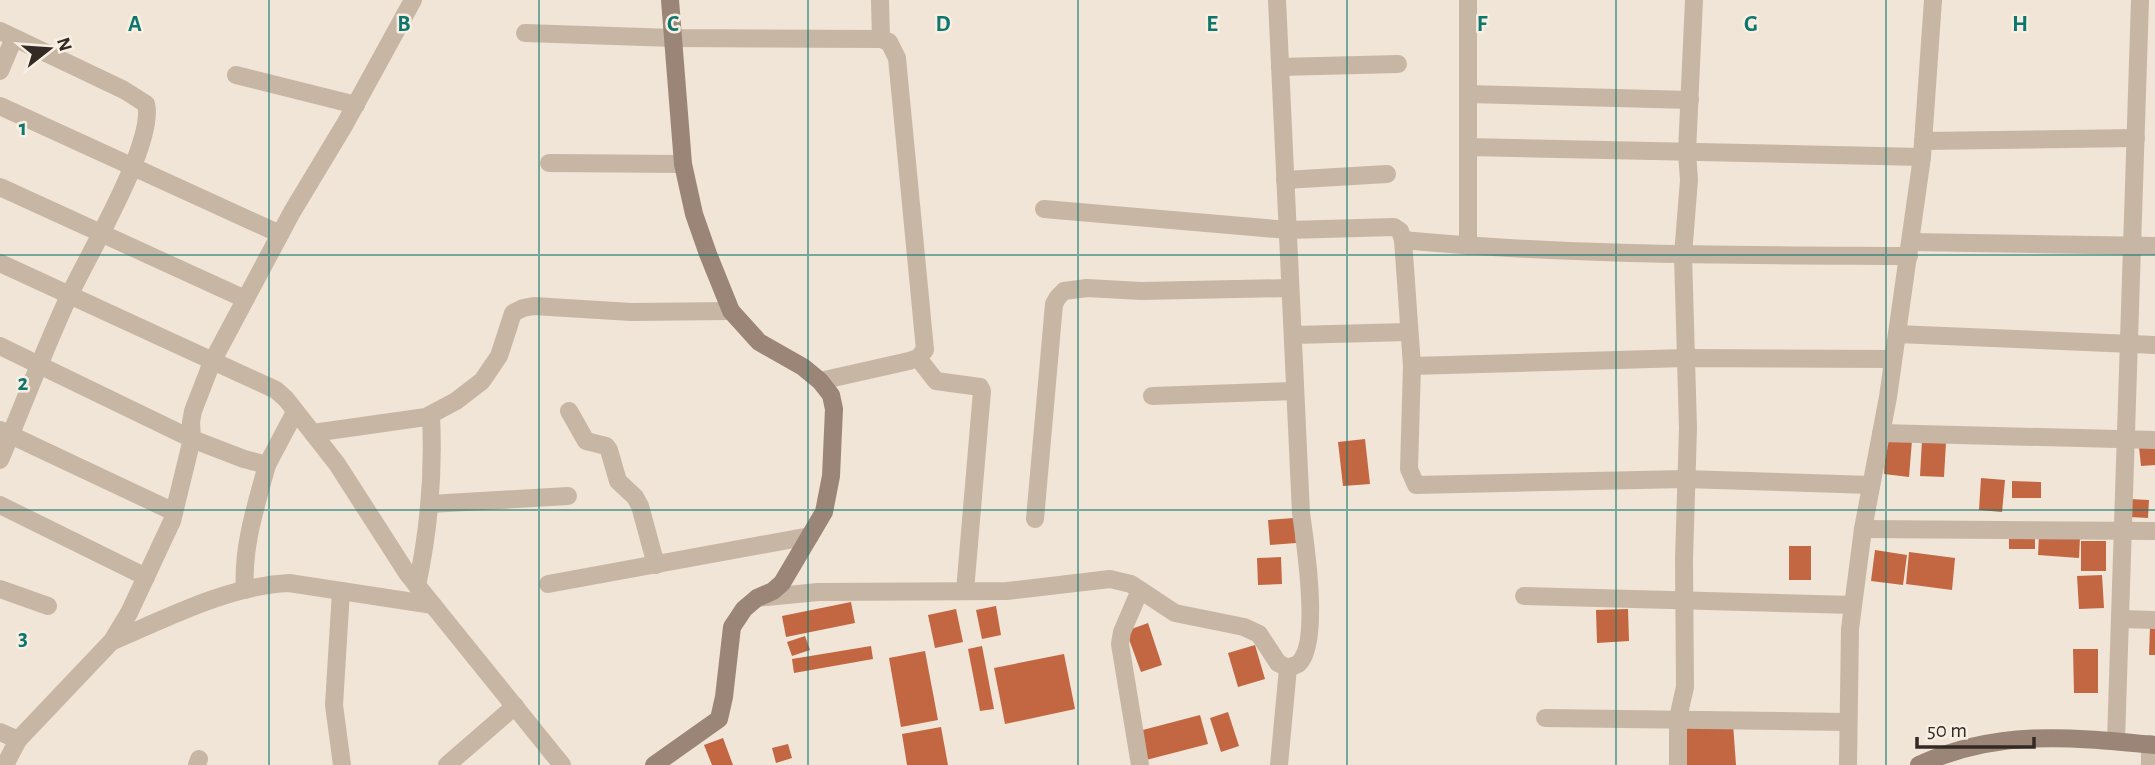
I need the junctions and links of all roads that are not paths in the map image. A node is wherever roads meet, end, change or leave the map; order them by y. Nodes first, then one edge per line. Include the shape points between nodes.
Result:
1 (413, 0) edge
2 (670, 0) edge
3 (880, 0) edge
4 (1277, 0) edge
5 (1468, 0) edge
6 (1694, 0) edge
7 (1933, 0) edge
8 (2140, 0) edge
9 (526, 33) dead end
10 (7, 34) edge
11 (673, 38) junction
12 (881, 39) junction
13 (1398, 64) dead end
14 (1280, 67) junction
15 (0, 71) edge
16 (236, 75) dead end
17 (1468, 94) junction
18 (1690, 100) junction
19 (356, 105) junction
20 (0, 106) edge
21 (2136, 138) junction
22 (1468, 147) junction
23 (1923, 149) junction
24 (1687, 152) junction
25 (549, 163) dead end
26 (683, 164) junction
27 (132, 166) junction
28 (1387, 174) dead end
29 (1285, 180) junction
30 (0, 187) edge
31 (1044, 209) dead end
32 (1288, 230) junction
33 (102, 233) junction
34 (281, 234) junction
35 (1403, 240) junction
36 (2132, 245) junction
37 (1468, 246) junction
38 (2155, 246) edge
39 (1910, 249) junction
40 (1683, 255) junction
41 (0, 263) edge
42 (1290, 288) junction
43 (69, 295) junction
44 (245, 299) junction
45 (731, 311) junction
46 (1409, 332) junction
47 (1897, 334) junction
48 (1293, 335) junction
49 (2129, 345) junction
50 (2155, 345) edge
51 (0, 346) edge
52 (918, 358) junction
53 (1685, 358) junction
54 (1893, 359) junction
55 (212, 362) junction
56 (41, 365) junction
57 (1412, 366) junction
58 (820, 381) junction
59 (1295, 391) junction
60 (1152, 396) dead end
61 (569, 411) dead end
62 (295, 412) junction
63 (431, 416) junction
64 (5, 432) edge
65 (313, 433) junction
66 (1881, 433) junction
67 (192, 439) junction
68 (2125, 439) junction
69 (2155, 440) edge
70 (0, 460) edge
71 (267, 465) junction
72 (1685, 479) junction
73 (1871, 485) junction
74 (568, 496) dead end
75 (430, 504) junction
76 (0, 505) edge
77 (174, 512) junction
78 (1035, 519) dead end
79 (1863, 529) junction
80 (2123, 530) junction
81 (2155, 531) edge
82 (810, 536) junction
83 (656, 565) junction
84 (146, 577) junction
85 (548, 584) dead end
86 (417, 586) junction
87 (0, 589) edge
88 (245, 590) junction
89 (1140, 590) junction
90 (341, 591) junction
91 (965, 591) junction
92 (1524, 596) dead end
93 (757, 598) junction
94 (1684, 599) junction
95 (1853, 605) junction
96 (48, 606) dead end
97 (433, 606) junction
98 (2120, 619) junction
99 (2155, 620) edge
100 (111, 641) junction
101 (1288, 668) junction
102 (515, 706) junction
103 (1545, 718) dead end
104 (1678, 718) junction
105 (1848, 722) junction
106 (0, 732) edge
107 (18, 740) junction
108 (2116, 741) junction
109 (2152, 745) edge
110 (5, 765) edge
111 (342, 765) edge
112 (447, 765) edge
113 (562, 765) edge
114 (654, 765) edge
115 (1140, 765) edge
116 (1279, 765) edge
117 (1678, 765) edge
118 (1848, 765) edge
119 (1919, 765) edge
120 (2150, 765) edge

1 - 19 street
2 - 11 main road
3 - 12 street
4 - 14 street
5 - 17 street
6 - 18 street
7 - 23 street
8 - 21 street
9 - 11 street
10 - 15 street
10 - 27 street via 146,104 146,132
11 - 12 street
11 - 26 main road
12 - 52 street via 889,42 897,58 925,340 925,351
13 - 14 street
14 - 29 street
16 - 19 street
17 - 18 street
17 - 22 street
18 - 24 street
19 - 34 street
20 - 27 street
21 - 23 street
21 - 36 street
22 - 24 street
22 - 37 street
23 - 24 street
23 - 39 street
24 - 40 street
25 - 26 street
26 - 45 main road via 694,214
27 - 33 street
27 - 34 street
28 - 29 street
29 - 32 street
30 - 33 street
31 - 32 street
32 - 35 street via 1394,227
32 - 42 street
33 - 43 street
33 - 44 street
34 - 44 street
35 - 37 street
35 - 46 street
36 - 38 street
36 - 39 street
36 - 49 street
37 - 40 street
39 - 40 street
39 - 47 street
40 - 53 street
41 - 43 street
42 - 48 street
42 - 78 street via 1064,291 1054,304
43 - 55 street
43 - 56 street
44 - 55 street
45 - 58 main road via 759,342
45 - 63 street via 523,308 513,313 499,356 482,381
46 - 48 street
46 - 57 street
47 - 49 street
47 - 54 street
48 - 59 street
49 - 50 street
49 - 68 street
51 - 56 street
52 - 58 street
52 - 91 street via 936,382 980,387 982,391
53 - 54 street
53 - 57 street
53 - 72 street
54 - 66 street
55 - 62 street via 276,390
55 - 67 street via 193,411
56 - 64 street
56 - 67 street
57 - 72 street via 1409,470 1416,485
58 - 82 main road via 831,394 834,409 831,477 824,512
59 - 60 street
59 - 101 street via 1310,627 1303,657
61 - 83 street via 586,441 609,450 618,481 640,506
62 - 65 street
62 - 71 street
63 - 65 street
63 - 75 street
64 - 70 street
64 - 77 street
65 - 86 street
66 - 68 street
66 - 73 street
67 - 71 street
67 - 77 street
68 - 69 street
68 - 80 street
71 - 88 street via 247,544
72 - 73 street
72 - 94 street
73 - 79 street
74 - 75 street
75 - 86 street
76 - 84 street
77 - 84 street
79 - 80 street
79 - 95 street
80 - 81 street
80 - 98 street
82 - 83 street
82 - 93 main road via 782,583
83 - 85 street
84 - 100 street
86 - 97 street
87 - 96 street
88 - 90 street via 289,583
88 - 100 street
89 - 91 street via 1110,579 1007,592
89 - 101 street via 1175,612 1259,634 1278,663
89 - 115 street via 1121,644
90 - 97 street
90 - 111 street via 334,705
91 - 93 street via 818,592
92 - 94 street
93 - 114 main road via 732,627 719,719
94 - 95 street
94 - 104 street via 1685,687
95 - 105 street
97 - 102 street
98 - 99 street
98 - 108 street
100 - 107 street
101 - 116 street
102 - 112 street
102 - 113 street
103 - 104 street
104 - 105 street
104 - 117 street
105 - 118 street
106 - 107 street
107 - 110 street
108 - 109 main road
108 - 119 main road via 2016,738 1945,753
109 - 120 street

